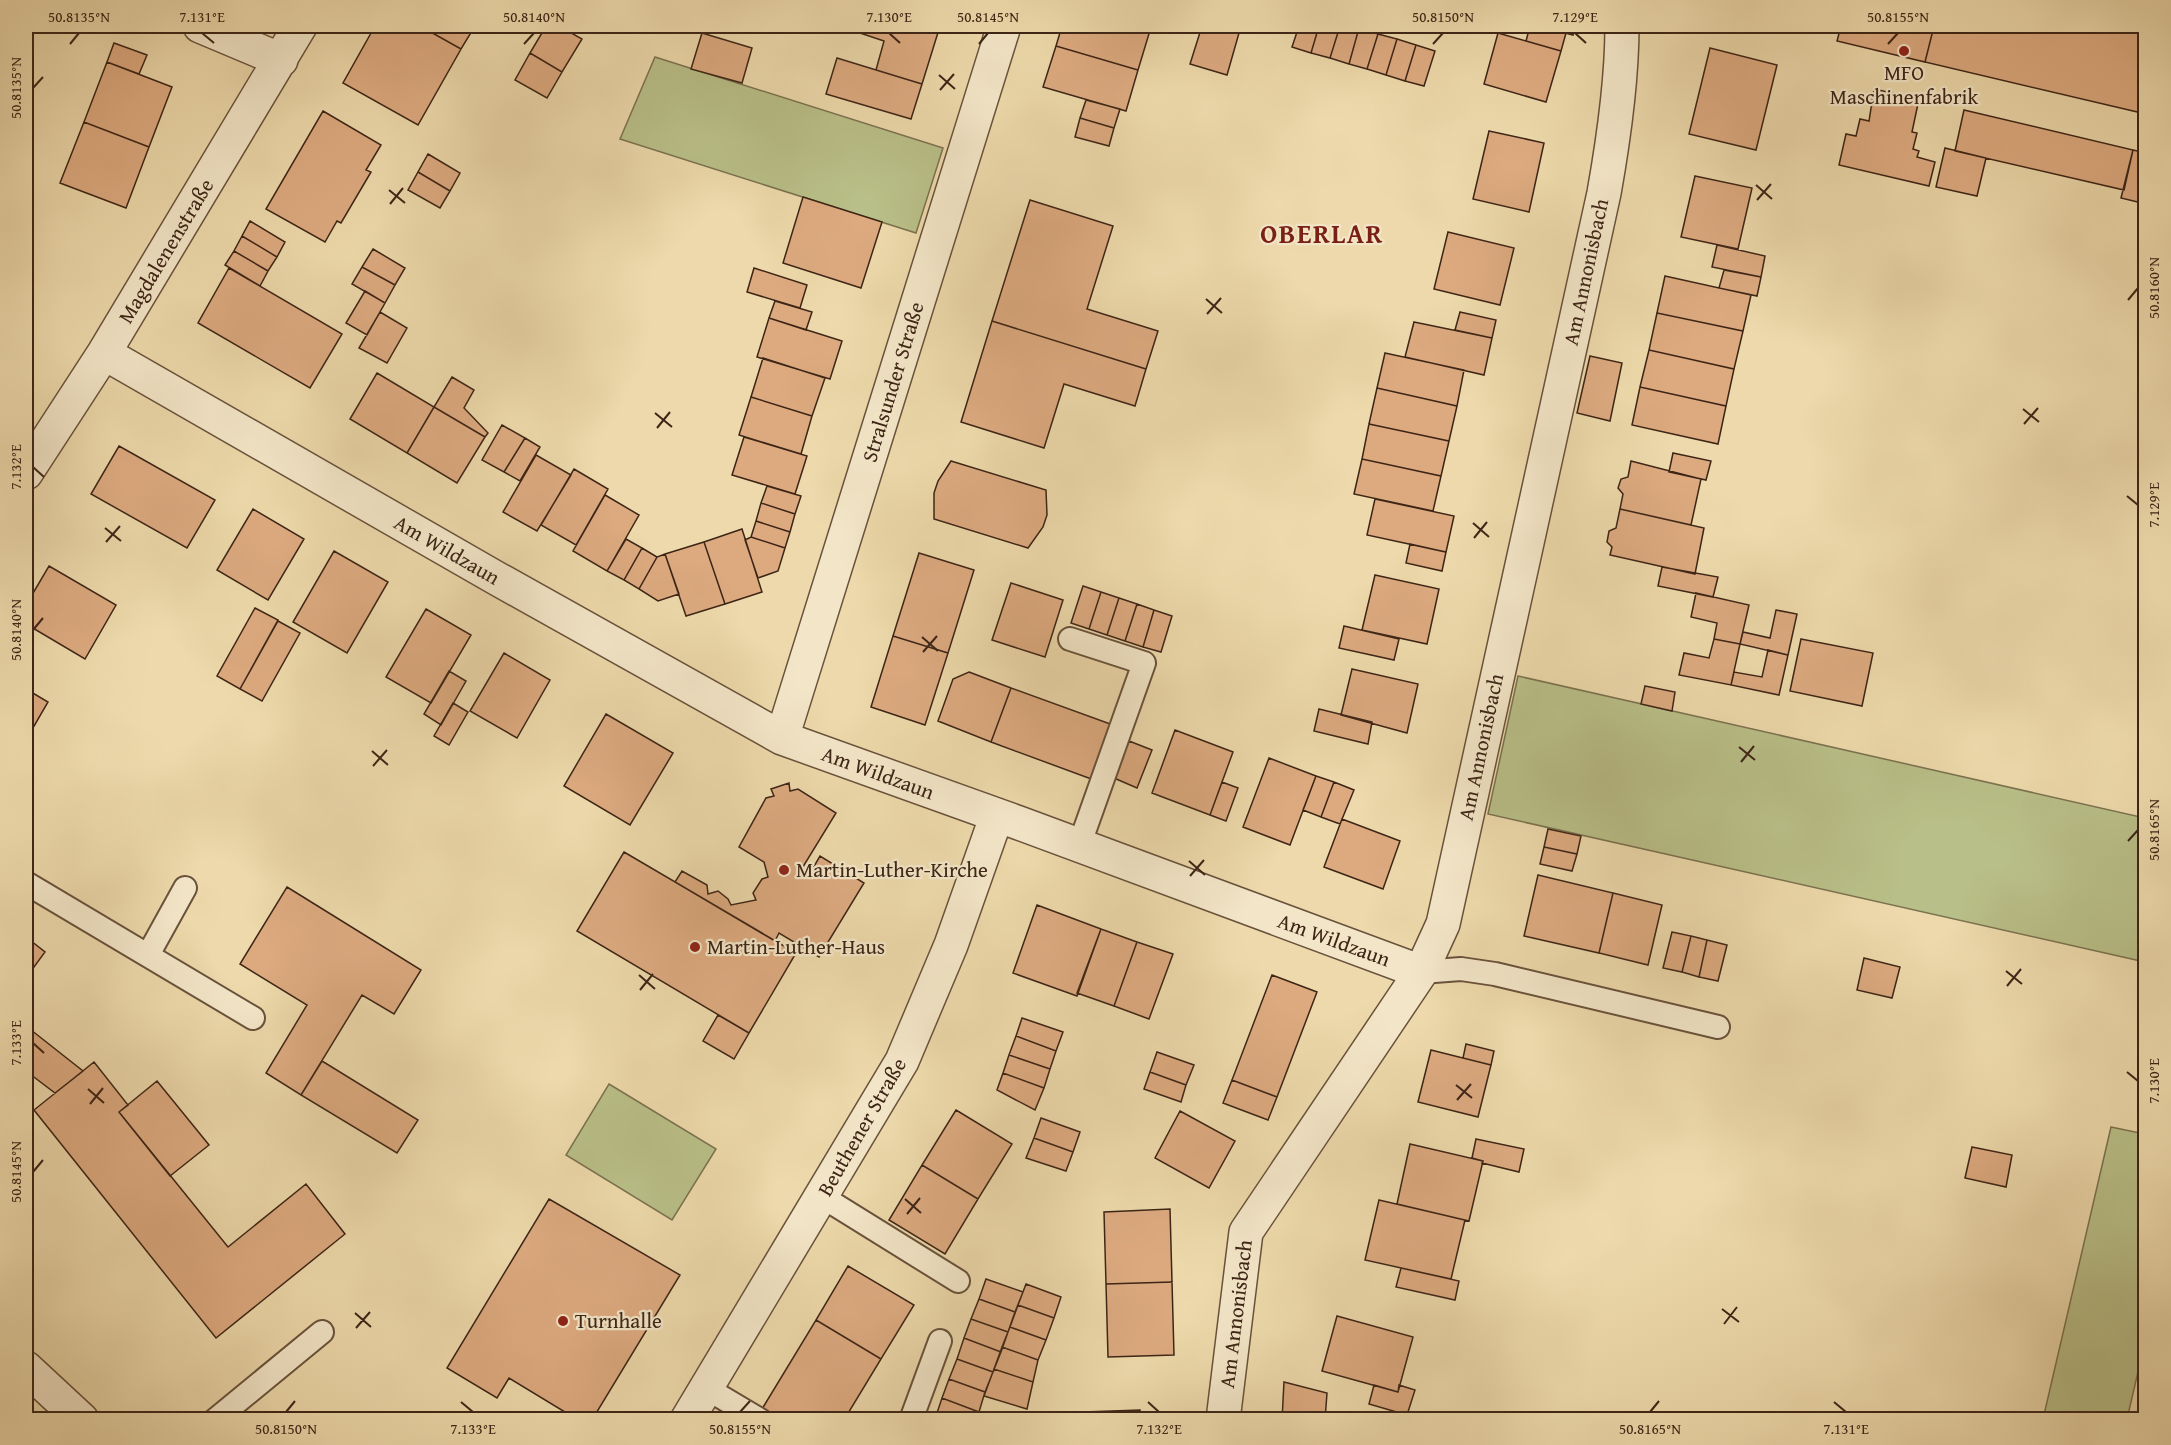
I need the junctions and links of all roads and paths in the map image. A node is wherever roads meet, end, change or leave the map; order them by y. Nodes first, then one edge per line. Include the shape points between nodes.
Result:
1 (200, 26) edge
2 (300, 26) edge
3 (1004, 26) edge
4 (1622, 26) edge
5 (281, 60) junction
6 (104, 352) junction
7 (26, 473) edge
8 (1070, 639) dead end
9 (782, 738) junction
10 (997, 815) junction
11 (1079, 846) junction
12 (26, 883) edge
13 (185, 888) dead end
14 (148, 955) junction
15 (1421, 972) junction
16 (253, 1018) dead end
17 (1718, 1027) dead end
18 (821, 1196) junction
19 (958, 1281) dead end
20 (322, 1332) dead end
21 (940, 1341) dead end
22 (26, 1368) edge
23 (706, 1388) junction
24 (82, 1419) edge
25 (215, 1419) edge
26 (687, 1419) edge
27 (760, 1419) edge
28 (911, 1419) edge
29 (1222, 1419) edge

1 - 5 street
2 - 5 street, Magdalenenstraße
3 - 9 street, Stralsunder Straße
4 - 15 street, Am Annonisbach via 1615,129 1604,193 1443,924
5 - 6 street, Magdalenenstraße
6 - 7 street, Magdalenenstraße
6 - 9 street, Am Wildzaun
8 - 11 lane via 1144,663
9 - 10 street, Am Wildzaun
10 - 11 street, Am Wildzaun
10 - 18 street, Beuthener Straße via 951,945 902,1061
11 - 15 street, Am Wildzaun
12 - 14 lane
13 - 14 lane
14 - 16 lane
15 - 17 lane, Am Wildzaun via 1461,969 1496,974
15 - 29 street, Am Annonisbach via 1246,1232
18 - 19 lane
18 - 23 street, Beuthener Straße
20 - 25 lane
21 - 28 lane
22 - 24 street
23 - 26 street, Beuthener Straße
23 - 27 lane

